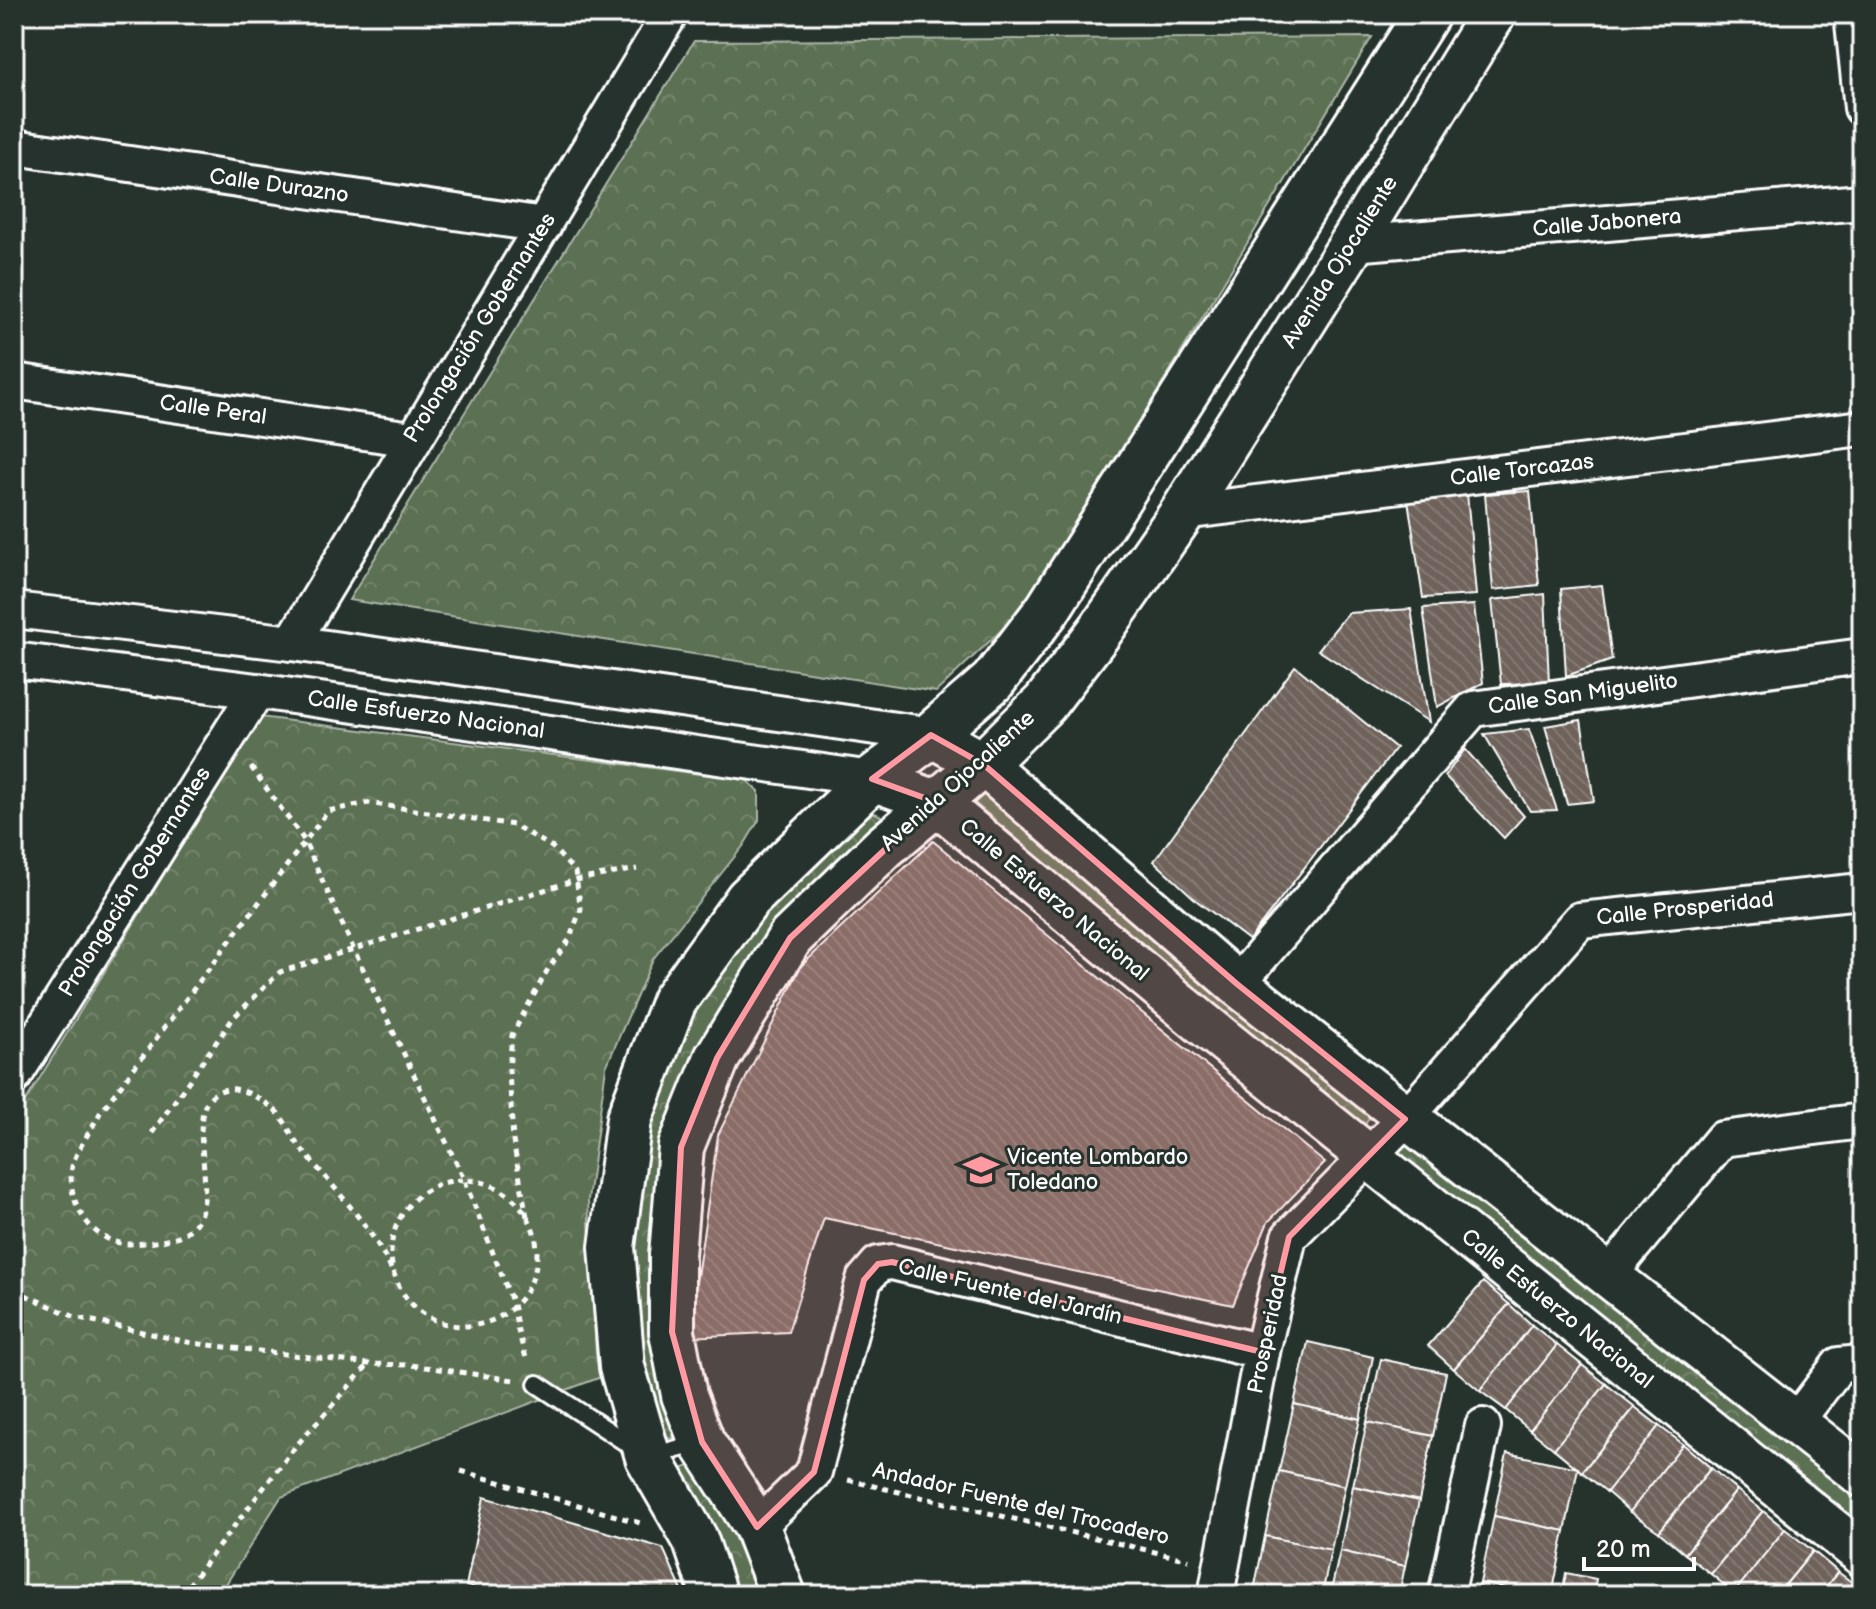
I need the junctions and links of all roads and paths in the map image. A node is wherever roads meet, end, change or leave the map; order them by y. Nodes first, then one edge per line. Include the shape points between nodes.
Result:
1 (670, 14) edge
2 (1427, 14) edge
3 (1493, 14) edge
4 (1852, 14) edge
5 (1862, 108) edge
6 (14, 147) edge
7 (1862, 202) edge
8 (544, 225) junction
9 (1352, 244) junction
10 (14, 381) edge
11 (1862, 428) edge
12 (412, 439) junction
13 (1183, 512) junction
14 (14, 610) edge
15 (292, 643) junction
16 (1862, 656) edge
17 (14, 660) edge
18 (257, 691) junction
19 (227, 735) junction
20 (931, 735) junction
21 (983, 764) junction
22 (872, 779) junction
23 (936, 802) junction
24 (304, 840) junction
25 (637, 869) dead end
26 (576, 880) junction
27 (1862, 891) edge
28 (354, 950) junction
29 (1237, 984) junction
30 (14, 1076) edge
31 (1405, 1119) junction
32 (1862, 1121) edge
33 (152, 1133) dead end
34 (1367, 1156) junction
35 (464, 1179) junction
36 (527, 1217) junction
37 (391, 1269) junction
38 (1608, 1276) junction
39 (14, 1290) edge
40 (513, 1304) junction
41 (1262, 1352) junction
42 (1862, 1363) edge
43 (369, 1364) junction
44 (537, 1384) junction
45 (1795, 1423) junction
46 (1483, 1426) dead end
47 (702, 1442) junction
48 (648, 1457) junction
49 (461, 1471) dead end
50 (814, 1472) junction
51 (1862, 1475) edge
52 (757, 1527) junction
53 (695, 1539) junction
54 (1862, 1554) edge
55 (1218, 1581) edge
56 (181, 1595) edge
57 (714, 1595) edge
58 (783, 1595) edge
59 (1446, 1595) edge

1 - 8 street, Prolongación Gobernantes
2 - 20 main road via 1048,609 993,681
3 - 9 main road, Avenida Ojocaliente
4 - 5 street
6 - 8 street, Calle Durazno
7 - 9 street, Calle Jabonera
8 - 12 street, Prolongación Gobernantes
9 - 13 main road, Avenida Ojocaliente
10 - 12 street, Calle Peral
11 - 13 street, Calle Torcazas
12 - 15 street, Prolongación Gobernantes
13 - 21 main road, Avenida Ojocaliente via 1045,703
14 - 15 street
15 - 20 street
16 - 29 street, Calle San Miguelito via 1473,709
17 - 18 street, Calle Esfuerzo Nacional
18 - 19 street, Prolongación Gobernantes
18 - 22 street, Calle Esfuerzo Nacional
19 - 24 path
19 - 30 street, Prolongación Gobernantes
20 - 21 street
20 - 22 main road
21 - 23 main road, Avenida Ojocaliente
21 - 29 street
22 - 23 street, Calle Esfuerzo Nacional
22 - 48 main road via 748,899 674,1001 629,1119 612,1247 622,1367
23 - 34 street, Calle Esfuerzo Nacional
23 - 47 main road, Avenida Ojocaliente via 790,938 717,1058 681,1147 672,1332 684,1395
24 - 26 path via 328,811 368,803 427,810 514,825 552,847
24 - 28 path
24 - 37 path via 100,1113 72,1166 73,1201 91,1229 116,1244 145,1243 190,1230 202,1211 206,1176 201,1113 213,1096 228,1089 251,1094 276,1112
25 - 26 path
26 - 28 path
26 - 36 path via 581,909 569,940 512,1035 513,1141
27 - 31 street, Calle Prosperidad via 1580,920
28 - 33 path via 280,972 234,1017
28 - 35 path
29 - 31 street
31 - 34 street, Prosperidad
31 - 38 street
32 - 38 street via 1722,1139
34 - 41 street, Prosperidad via 1289,1237
34 - 54 street, Calle Esfuerzo Nacional
35 - 36 path via 491,1185 515,1200
35 - 37 path via 431,1186 406,1207 392,1236
35 - 40 path
36 - 40 path via 538,1248 535,1276
37 - 40 path via 406,1299 431,1320 463,1327 496,1321
38 - 45 street
39 - 43 path via 75,1317 192,1343
40 - 44 path
41 - 50 street, Calle Fuente del Jardín via 892,1262 878,1264 864,1280
41 - 55 street, Prosperidad
42 - 45 street via 1839,1365
43 - 44 path
43 - 56 path via 296,1446
44 - 48 lane
45 - 51 street
46 - 59 street
47 - 48 lane
47 - 52 main road, Avenida Ojocaliente
48 - 53 main road
49 - 53 path
50 - 52 street
50 - 55 path, Andador Fuente del Trocadero
52 - 58 main road, Avenida Ojocaliente
53 - 57 main road

